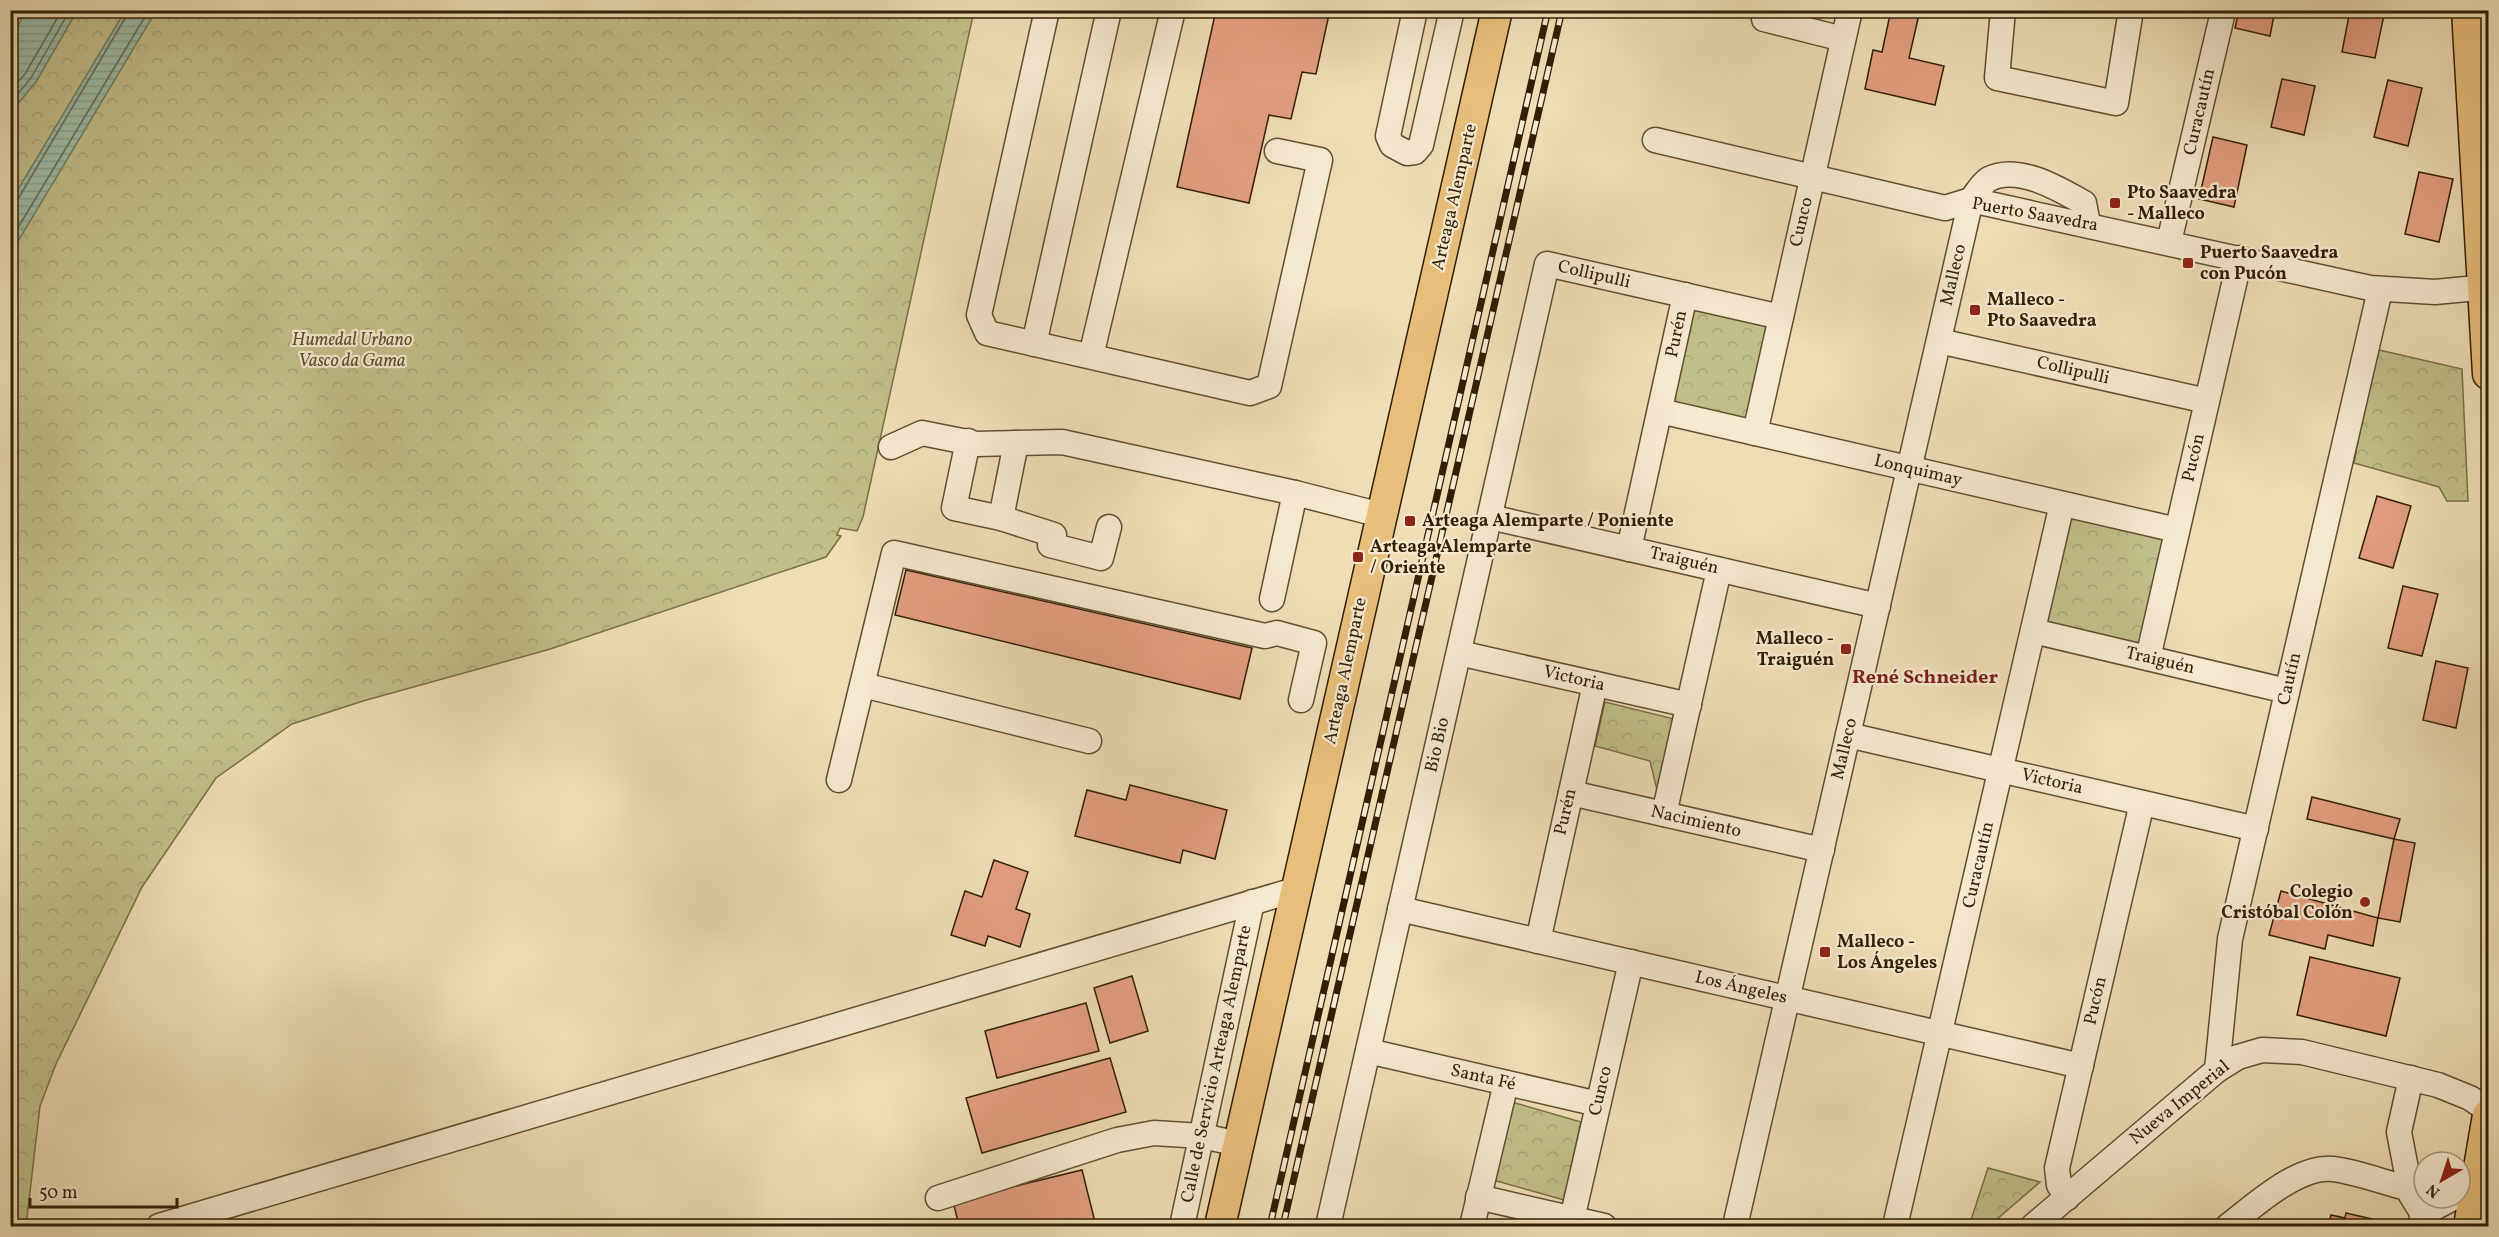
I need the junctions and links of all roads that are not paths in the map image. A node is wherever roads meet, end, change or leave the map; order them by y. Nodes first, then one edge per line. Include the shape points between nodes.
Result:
1 (1047, 10) edge
2 (1109, 10) edge
3 (1173, 10) edge
4 (1415, 10) edge
5 (1452, 10) edge
6 (1497, 10) edge
7 (1850, 10) edge
8 (2003, 10) edge
9 (2131, 10) edge
10 (2467, 10) edge
11 (2221, 13) edge
12 (1764, 19) dead end
13 (1843, 39) junction
14 (1655, 141) dead end
15 (1277, 152) dead end
16 (1812, 177) junction
17 (1971, 200) junction
18 (2088, 224) junction
19 (2169, 242) junction
20 (2241, 258) junction
21 (1547, 264) joint
22 (2486, 287) edge
23 (2380, 290) junction
24 (1686, 296) junction
25 (1781, 317) junction
26 (1939, 340) junction
27 (1034, 344) junction
28 (1091, 357) junction
29 (2488, 374) edge
30 (2207, 401) junction
31 (1660, 411) junction
32 (1755, 433) junction
33 (968, 441) junction
34 (1016, 443) junction
35 (891, 447) dead end
36 (1909, 469) junction
37 (1295, 493) junction
38 (2062, 504) junction
39 (1381, 515) junction
40 (1490, 517) junction
41 (1001, 518) junction
42 (1109, 527) dead end
43 (2177, 530) junction
44 (1629, 549) junction
45 (1719, 570) junction
46 (1272, 599) dead end
47 (1878, 606) junction
48 (2033, 631) junction
49 (1459, 653) junction
50 (2148, 658) junction
51 (1308, 671) junction
52 (1344, 680) junction
53 (1595, 684) junction
54 (863, 685) junction
55 (2287, 691) junction
56 (1301, 700) dead end
57 (1689, 705) junction
58 (1848, 735) junction
59 (1089, 741) dead end
60 (2001, 770) junction
61 (839, 780) dead end
62 (1571, 793) junction
63 (2142, 803) junction
64 (1664, 814) junction
65 (2256, 829) junction
66 (1822, 850) junction
67 (1298, 889) junction
68 (1252, 902) junction
69 (1400, 909) junction
70 (1538, 941) junction
71 (1630, 962) junction
72 (1788, 999) junction
73 (1940, 1034) junction
74 (1368, 1051) junction
75 (2081, 1066) junction
76 (2217, 1070) junction
77 (2411, 1078) junction
78 (1506, 1083) junction
79 (1598, 1104) junction
80 (2488, 1110) edge
81 (2488, 1115) edge
82 (1202, 1136) junction
83 (1239, 1144) junction
84 (2472, 1165) edge
85 (2410, 1190) junction
86 (938, 1197) dead end
87 (1478, 1197) junction
88 (2067, 1198) junction
89 (2437, 1210) edge
90 (2466, 1210) edge
91 (1572, 1219) junction
92 (2422, 1220) edge
93 (159, 1227) edge
94 (1182, 1227) edge
95 (1220, 1227) edge
96 (1328, 1227) edge
97 (1472, 1227) edge
98 (1604, 1227) edge
99 (1735, 1227) edge
100 (1895, 1227) edge
101 (2033, 1227) edge
102 (2228, 1227) edge
103 (2469, 1227) edge

1 - 27 street via 979,315 987,333
2 - 27 street
3 - 28 street
4 - 5 street via 1388,136 1392,145 1407,153 1415,152 1421,145
6 - 39 main road, Arteaga Alemparte
7 - 13 street, Cunco
8 - 9 street via 1996,78 2116,103
10 - 22 main road
11 - 19 street, Curacautín
12 - 13 street
13 - 16 street, Cunco
14 - 16 street, Puerto Saavedra
15 - 28 street via 1320,160 1269,386 1250,393
16 - 17 street, Puerto Saavedra via 1945,208
16 - 25 street, Cunco
17 - 18 street, Puerto Saavedra
17 - 18 street via 1987,180 2004,174 2023,177 2055,187 2084,203
17 - 26 street, Malleco
18 - 19 street, Puerto Saavedra
19 - 20 street, Puerto Saavedra
20 - 23 street, Puerto Saavedra
20 - 30 street, Pucón
21 - 24 street, Collipulli
21 - 40 street, Bio Bio
22 - 23 street, Puerto Saavedra via 2435,292
22 - 29 main road
23 - 55 street, Cautín
24 - 25 street, Collipulli
24 - 31 street, Purén
25 - 32 street, Cunco
26 - 30 street, Collipulli
26 - 36 street, Malleco
27 - 28 street
30 - 43 street, Pucón
31 - 32 street, Lonquimay
31 - 44 street, Purén
32 - 36 street, Lonquimay
33 - 34 street
33 - 35 street via 922,433
33 - 41 street via 954,508
34 - 37 street via 1062,442
34 - 41 street
36 - 38 street, Lonquimay
36 - 47 street, Malleco
37 - 39 street
37 - 46 street
38 - 43 street, Lonquimay
38 - 48 street, Curacautín
39 - 52 main road, Arteaga Alemparte
40 - 44 street, Traiguén
40 - 49 street, Bio Bio
41 - 42 street via 1054,535 1050,545 1101,558
43 - 50 street, Pucón
44 - 45 street, Traiguén
45 - 47 street, Traiguén
45 - 57 street
47 - 58 street, Malleco
48 - 50 street, Traiguén
48 - 60 street, Curacautín
49 - 53 street, Victoria
49 - 69 street, Bio Bio
50 - 55 street, Traiguén
51 - 52 street
51 - 54 street via 1314,643 1277,633 1265,636 894,553
51 - 56 street
52 - 67 main road, Arteaga Alemparte
53 - 57 street, Victoria
53 - 62 street, Purén
54 - 59 street
54 - 61 street
55 - 65 street, Cautín
57 - 64 street
58 - 60 street, Victoria
58 - 66 street, Malleco
60 - 63 street, Victoria
60 - 73 street, Curacautín
62 - 64 street, Nacimiento
62 - 70 street, Purén
63 - 65 street, Victoria
63 - 75 street, Pucón
64 - 66 street, Nacimiento
65 - 76 street, Cautín via 2230,939
66 - 72 street, Malleco
67 - 68 street
67 - 83 main road, Arteaga Alemparte
68 - 82 street, Calle de Servicio Arteaga Alemparte
68 - 93 street
69 - 70 street, Los Ángeles
69 - 74 street, Bio Bio
70 - 71 street, Los Ángeles
71 - 72 street, Los Ángeles
71 - 79 street, Cunco
72 - 73 street, Los Ángeles
72 - 99 street, Malleco
73 - 75 street, Los Ángeles
73 - 100 street, Curacautín
74 - 78 street, Santa Fé
74 - 96 street, Bio Bio
75 - 88 street, Pucón via 2057,1168 2059,1185
76 - 77 street, Nueva Imperial via 2238,1057 2273,1049 2319,1055
76 - 88 street, Nueva Imperial
77 - 80 street, Nueva Imperial via 2456,1091
77 - 85 street via 2399,1132
78 - 79 street, Santa Fé
78 - 87 street
79 - 91 street, Cunco
81 - 84 main road
82 - 83 street
82 - 86 street via 1154,1133 1118,1140
82 - 94 street, Calle de Servicio Arteaga Alemparte
83 - 95 main road, Arteaga Alemparte
85 - 92 street
85 - 102 street via 2320,1169 2280,1188
87 - 91 street
87 - 97 street
88 - 101 street, Nueva Imperial
89 - 92 street
90 - 103 main road
91 - 98 street

